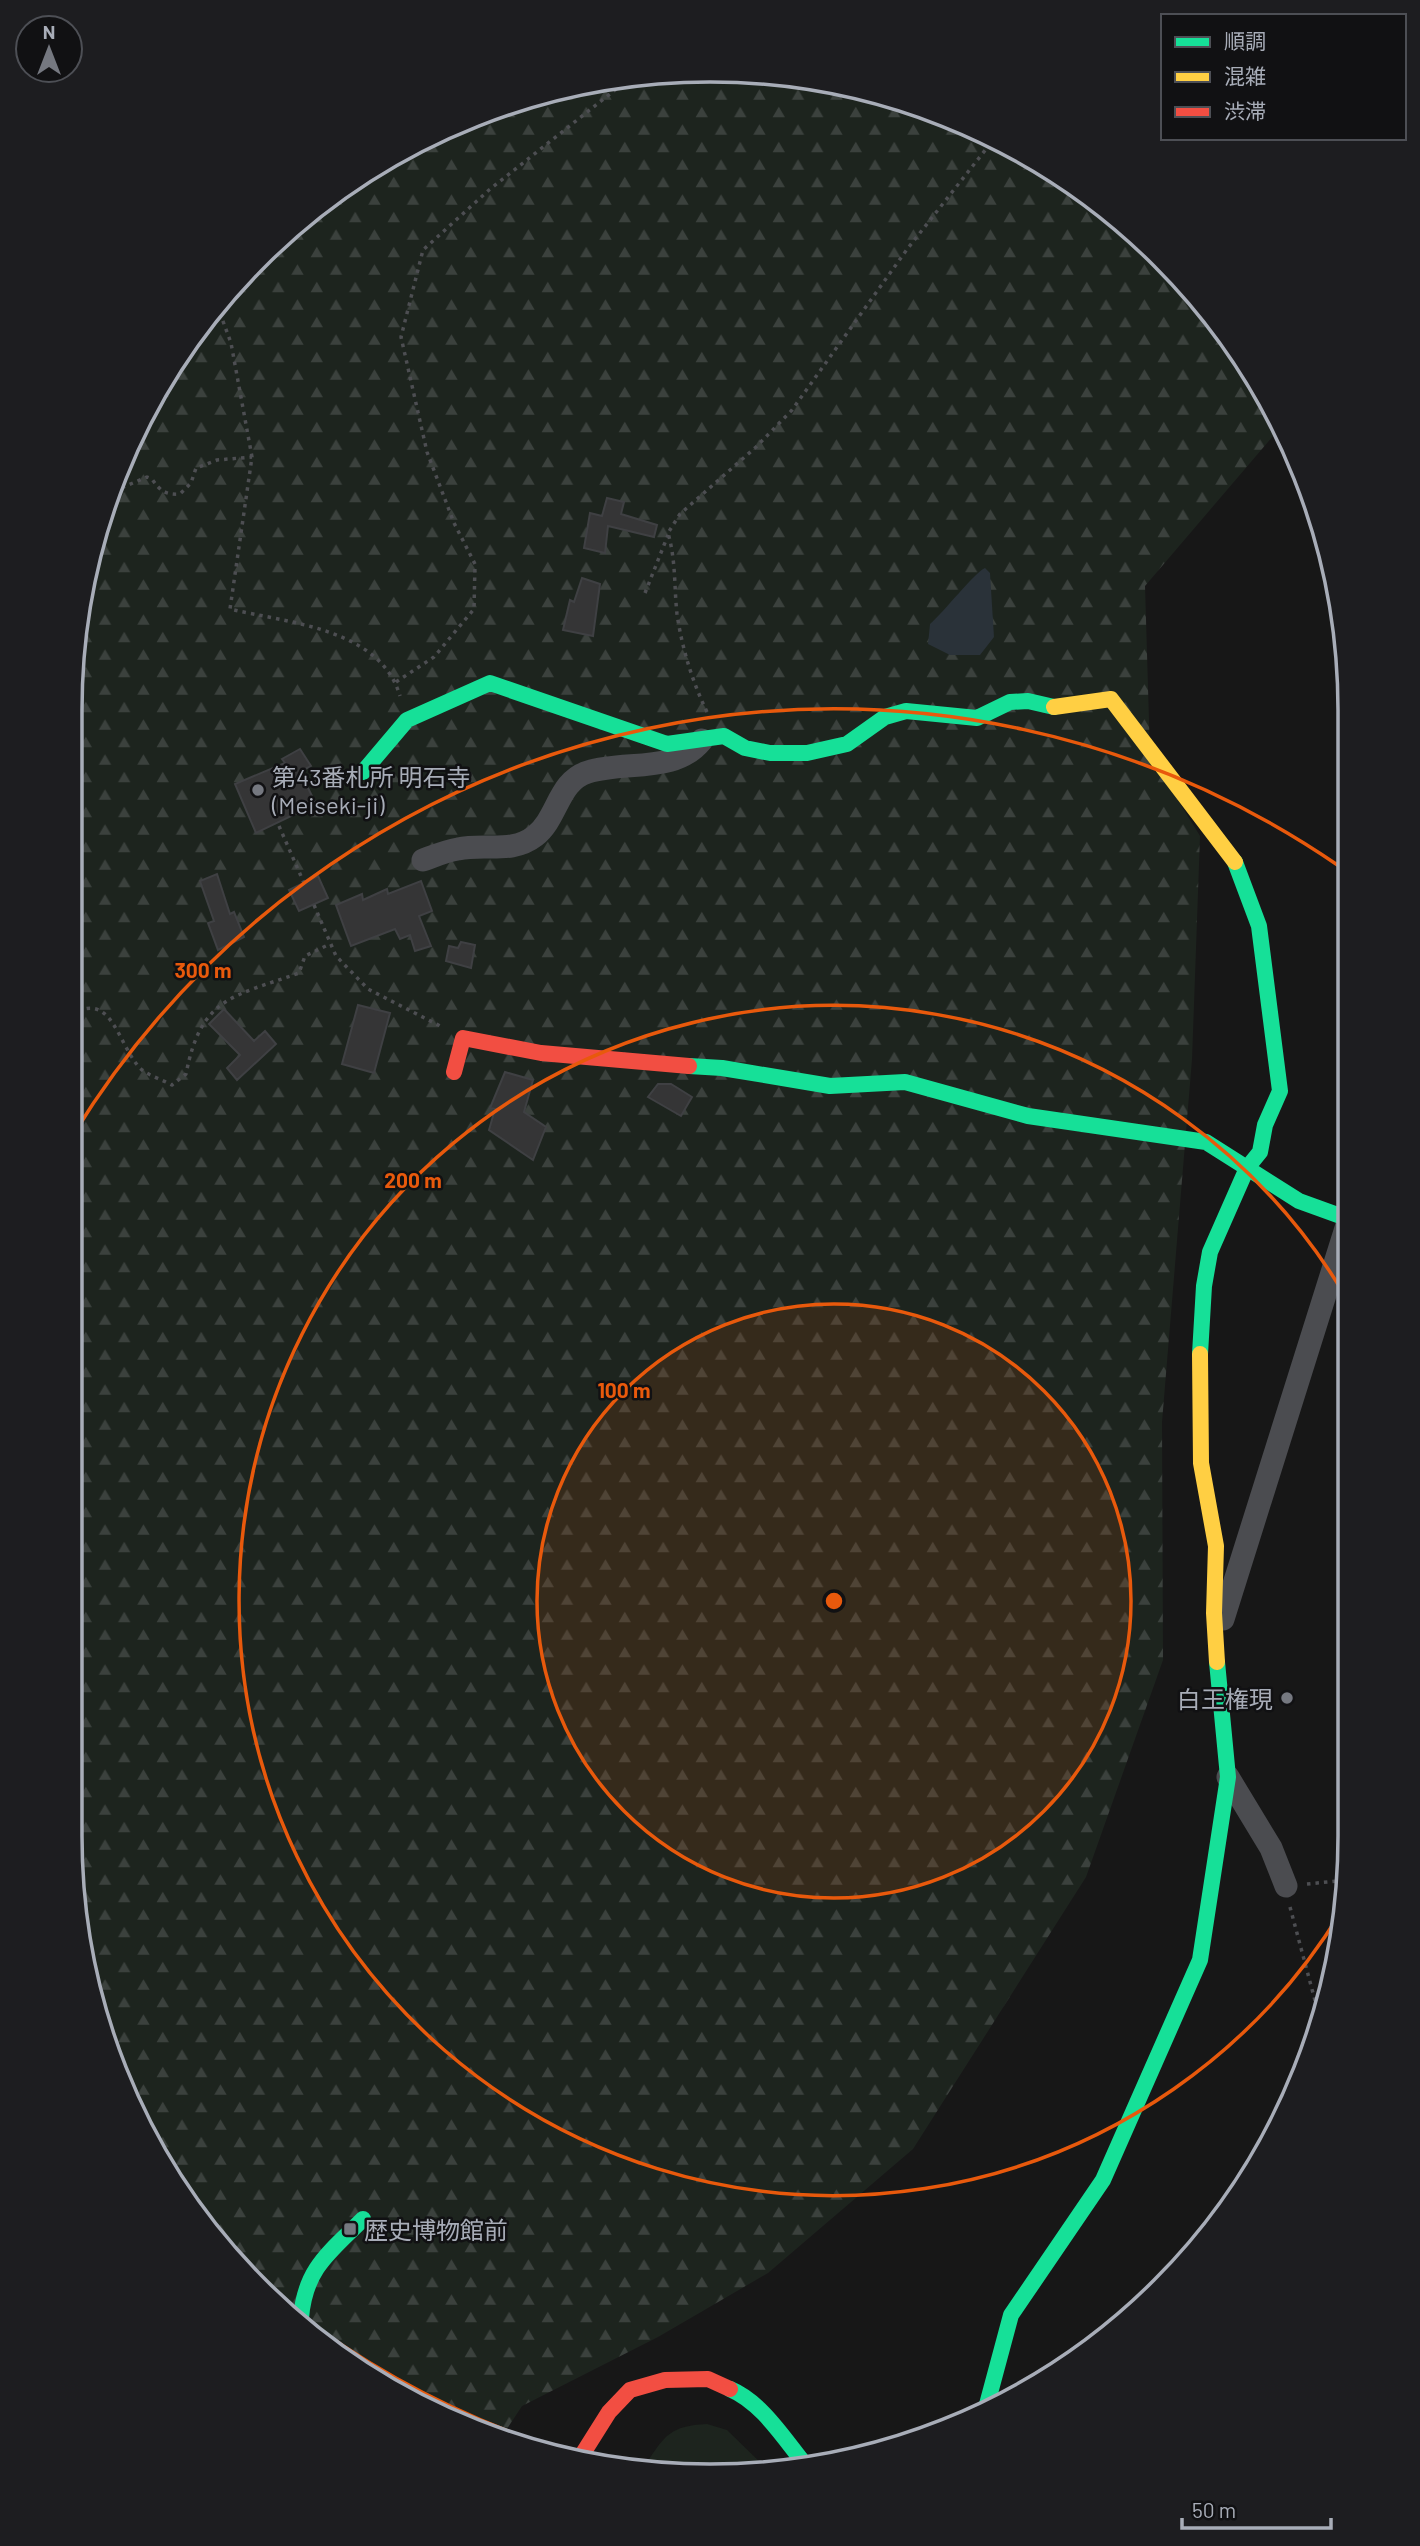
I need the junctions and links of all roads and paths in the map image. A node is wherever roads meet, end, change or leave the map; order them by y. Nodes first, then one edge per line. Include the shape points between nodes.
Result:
1 (614, 90) edge
2 (988, 147) edge
3 (221, 317) edge
4 (251, 457) junction
5 (124, 487) edge
6 (668, 533) junction
7 (645, 593) dead end
8 (396, 682) junction
9 (407, 720) junction
10 (713, 738) junction
11 (363, 772) dead end
12 (279, 826) dead end
13 (423, 860) dead end
14 (304, 883) dead end
15 (314, 905) dead end
16 (330, 944) junction
17 (82, 1008) edge
18 (463, 1038) junction
19 (454, 1072) dead end
20 (1247, 1168) junction
21 (1338, 1215) edge
22 (1338, 1251) edge
23 (1217, 1638) junction
24 (1228, 1777) junction
25 (1336, 1881) edge
26 (1286, 1886) junction
27 (1315, 2001) edge
28 (363, 2219) dead end
29 (301, 2312) edge
30 (988, 2399) edge
31 (584, 2451) edge
32 (799, 2457) edge

1 - 8 path via 489,190 423,250 401,337 427,452 475,564 474,609 434,657
2 - 6 path via 908,248 792,410 680,514
3 - 4 path via 231,343
4 - 5 path via 217,460 196,468 191,483 180,494 159,490 147,477
4 - 8 path via 230,609 343,635 373,656
6 - 7 path
6 - 10 path via 676,561 677,613 691,680 708,714
8 - 9 path
9 - 10 street via 491,683 667,744
9 - 11 street
10 - 13 street via 677,760 588,772 570,780 549,821 515,847 459,848
10 - 20 street via 770,753 807,752 847,744 885,717 906,711 977,718 1010,702 1061,708 1111,699 1237,865 1259,926 1280,1091 1265,1125 1260,1152
12 - 14 path
15 - 16 path
16 - 17 path via 305,957 299,973 233,996 211,1013 193,1041 187,1074 172,1085 143,1070 99,1009
16 - 18 path via 368,989
18 - 19 street
18 - 20 street via 541,1053 722,1068 830,1086 905,1082 1027,1116 1206,1142
20 - 21 street via 1299,1201
20 - 23 street via 1210,1252 1204,1286 1200,1463 1216,1546
22 - 23 street
23 - 24 street
24 - 26 street via 1271,1848
24 - 30 street via 1200,1960 1103,2180 1011,2315
25 - 26 path
26 - 27 path
28 - 29 street via 318,2264 303,2292
31 - 32 street via 609,2412 630,2390 665,2380 708,2379 741,2394

